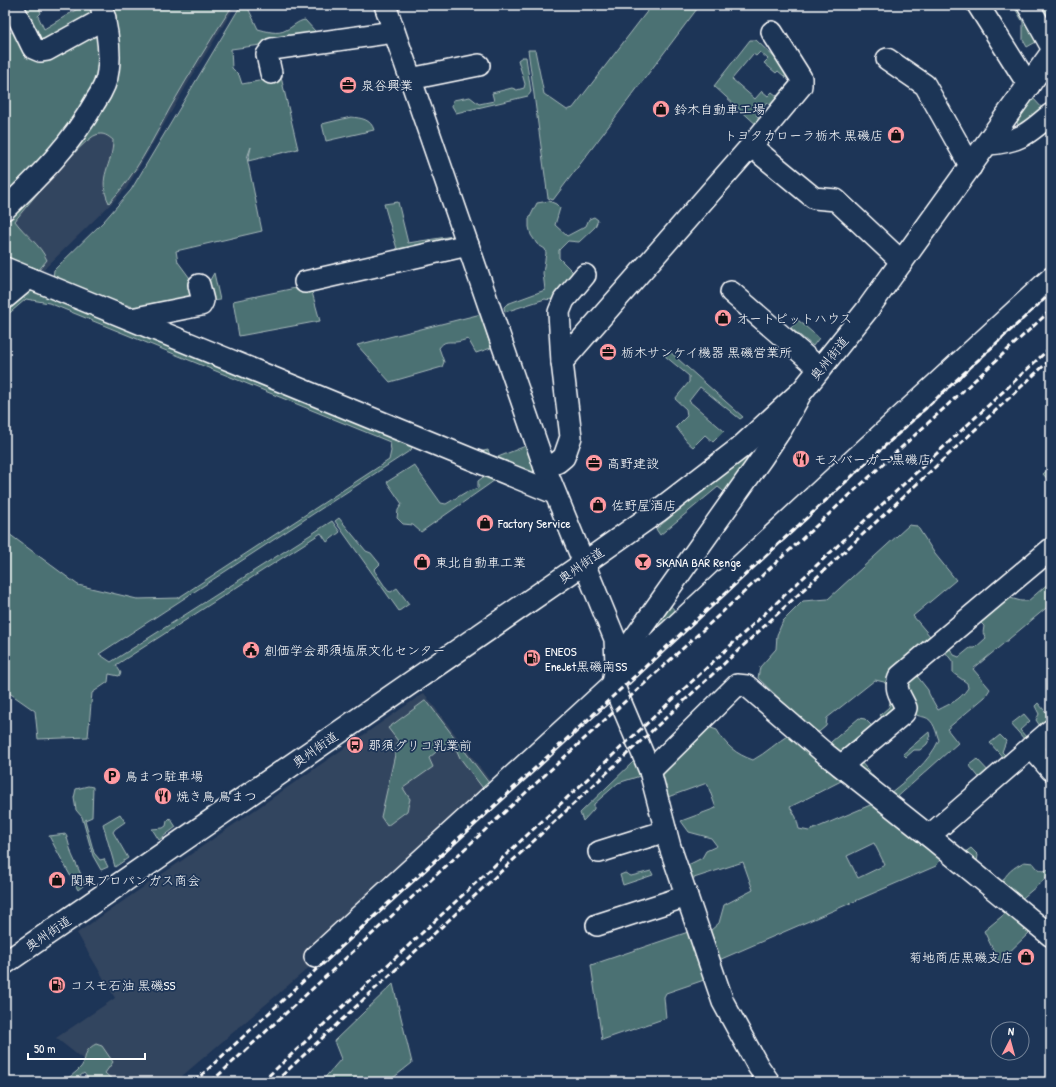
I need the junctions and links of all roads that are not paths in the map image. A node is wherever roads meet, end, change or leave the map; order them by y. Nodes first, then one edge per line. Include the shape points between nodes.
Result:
1 (12, 5) edge
2 (385, 5) edge
3 (978, 5) edge
4 (1028, 5) edge
5 (103, 12) edge
6 (394, 32) junction
7 (772, 32) dead end
8 (1051, 46) edge
9 (1051, 54) edge
10 (887, 59) dead end
11 (479, 65) dead end
12 (271, 73) dead end
13 (410, 79) junction
14 (1029, 86) junction
15 (1051, 114) edge
16 (988, 144) junction
17 (751, 146) junction
18 (971, 167) junction
19 (5, 209) edge
20 (468, 245) junction
21 (902, 262) junction
22 (5, 268) edge
23 (585, 275) dead end
24 (29, 278) junction
25 (1051, 278) edge
26 (305, 282) dead end
27 (199, 285) dead end
28 (731, 292) dead end
29 (5, 298) edge
30 (131, 319) junction
31 (562, 362) junction
32 (820, 369) junction
33 (803, 390) junction
34 (545, 468) junction
35 (554, 493) junction
36 (1051, 549) edge
37 (582, 564) junction
38 (616, 664) junction
39 (613, 684) junction
40 (1051, 730) edge
41 (1031, 747) junction
42 (842, 766) junction
43 (1051, 770) edge
44 (650, 771) junction
45 (666, 831) junction
46 (929, 836) junction
47 (599, 852) dead end
48 (687, 896) junction
49 (597, 925) dead end
50 (1051, 936) edge
51 (315, 956) dead end
52 (5, 963) edge
53 (769, 1082) edge

1 - 5 street via 33,48 40,51 47,50
2 - 6 street
3 - 14 street
4 - 8 street
5 - 19 street via 109,71 103,89 59,155
6 - 12 street via 272,50 267,55
6 - 13 street
7 - 17 street via 801,78 801,86
9 - 14 main road, 奥州街道
10 - 18 street via 925,85
11 - 13 street
13 - 20 street
14 - 16 main road, 奥州街道
15 - 16 street via 1029,133 1007,142
16 - 18 main road, 奥州街道
17 - 21 street via 814,198 836,200
17 - 31 street
18 - 21 main road, 奥州街道
20 - 26 street
20 - 34 street
21 - 32 main road, 奥州街道
22 - 24 street
23 - 31 street via 564,300 559,312
24 - 29 street
24 - 30 street
25 - 39 street
27 - 30 street via 203,301 201,305
28 - 32 street
30 - 35 street
31 - 34 street via 571,437 564,456
32 - 33 main road, 奥州街道
33 - 37 main road, 奥州街道 via 740,448 658,511
33 - 38 street via 762,458
34 - 35 street
35 - 37 street
36 - 42 street via 900,676 897,688 906,708 904,713
37 - 38 street via 615,639
37 - 52 main road, 奥州街道
38 - 39 street
39 - 44 street
39 - 51 street
40 - 41 street
41 - 43 street
41 - 46 street
42 - 44 street via 747,686 737,685
42 - 46 street
44 - 45 street
45 - 47 street
45 - 48 street
46 - 50 street
48 - 49 street
48 - 53 street via 723,1002

